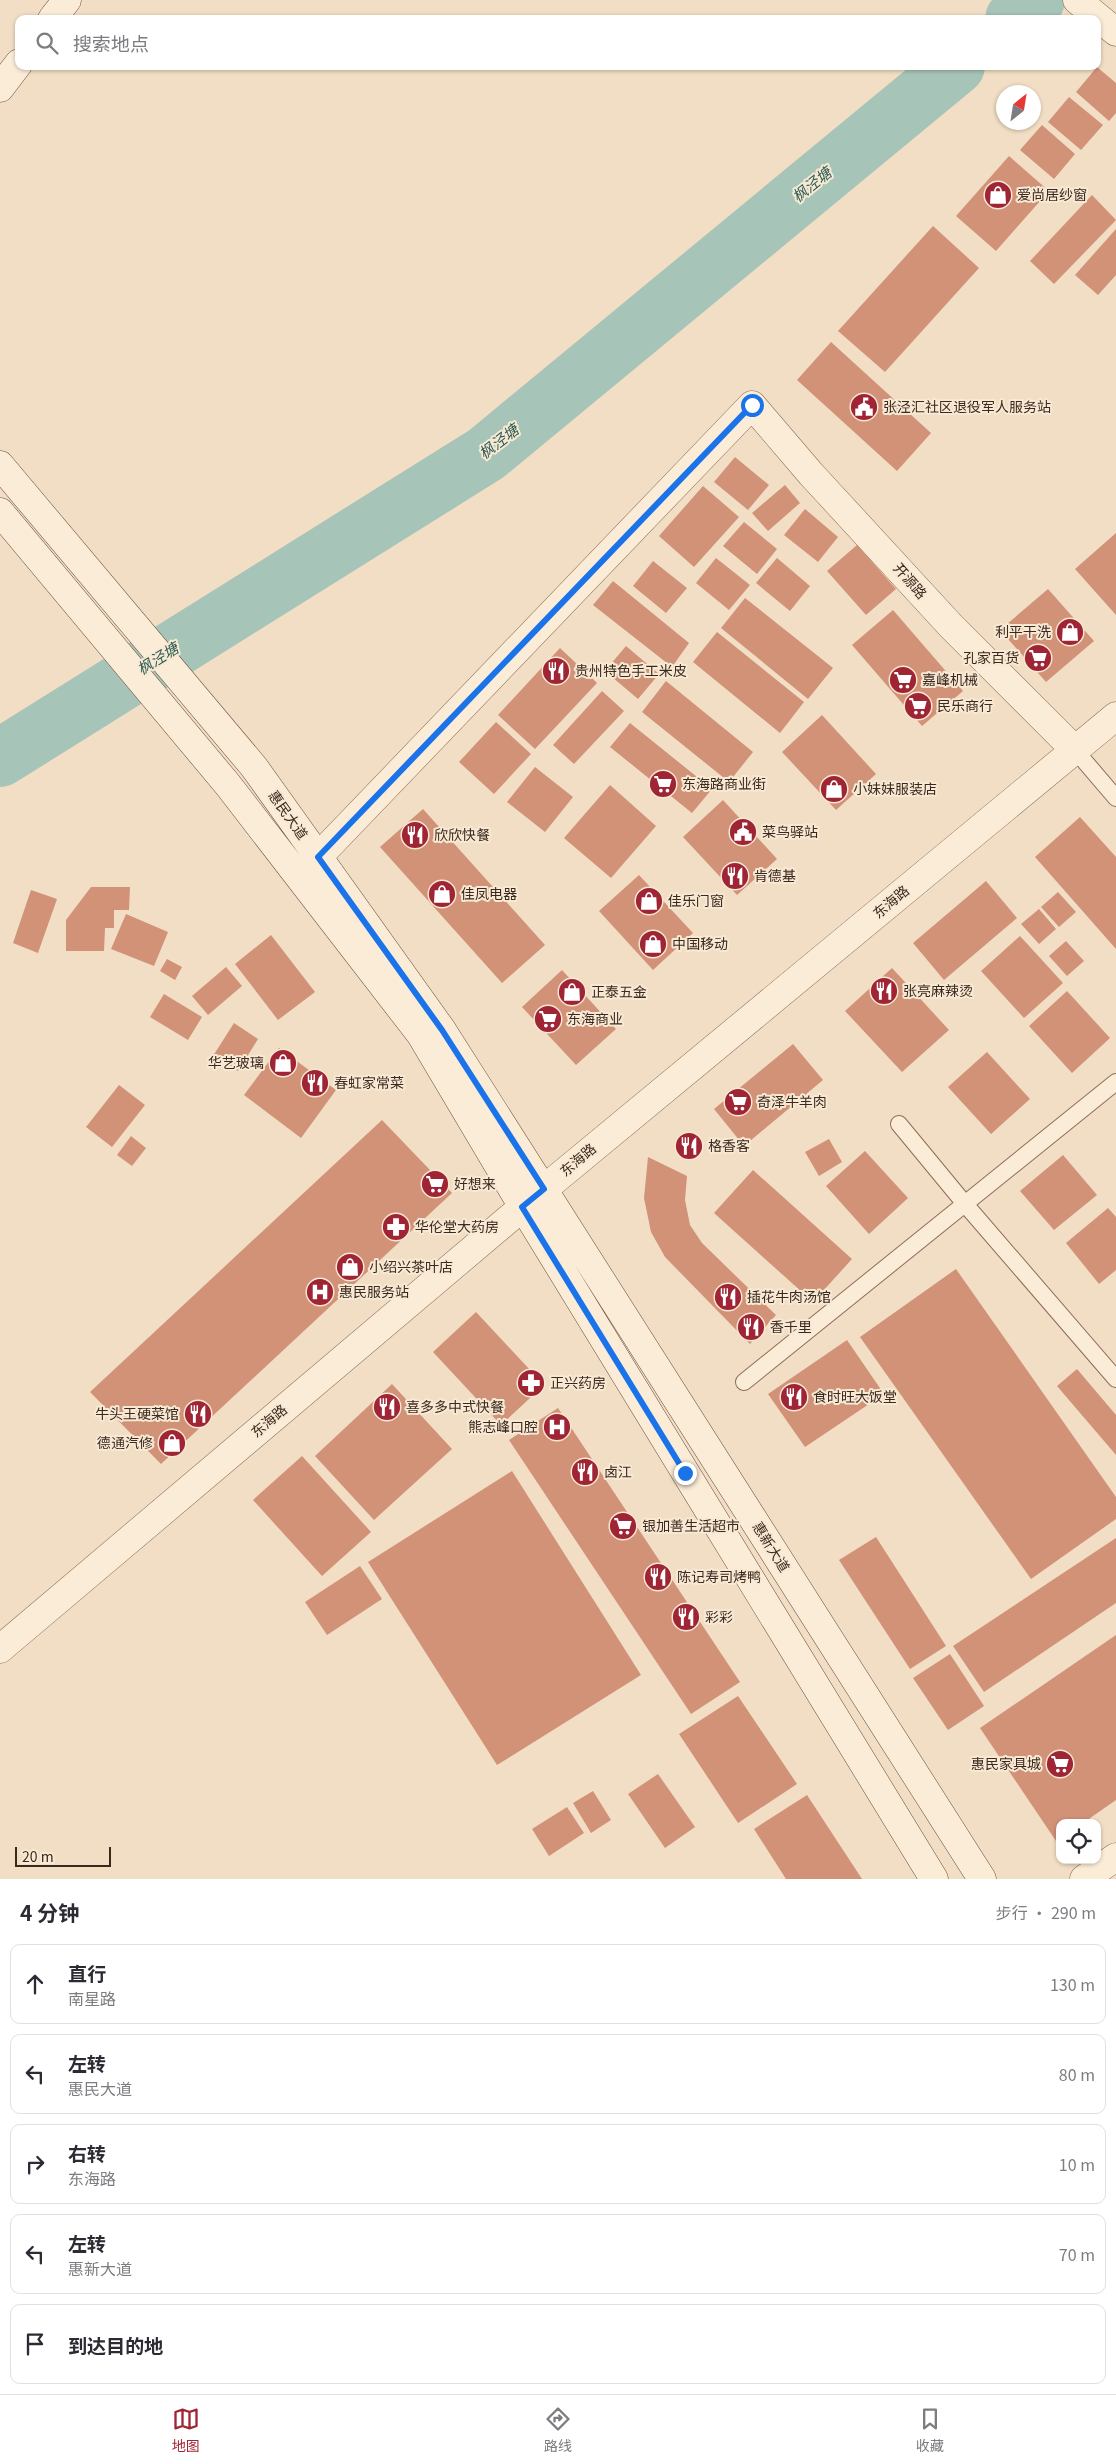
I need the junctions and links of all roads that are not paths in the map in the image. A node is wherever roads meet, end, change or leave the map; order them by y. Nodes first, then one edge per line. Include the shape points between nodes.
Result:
1 (67, 0) edge
2 (1077, 0) edge
3 (55, 15) edge
4 (1095, 15) edge
5 (1101, 20) edge
6 (1116, 32) edge
7 (15, 68) edge
8 (0, 88) edge
9 (0, 465) edge
10 (0, 512) edge
11 (1116, 716) edge
12 (1075, 750) junction
13 (1116, 798) edge
14 (318, 857) junction
15 (1116, 1082) edge
16 (899, 1124) dead end
17 (544, 1189) junction
18 (965, 1204) junction
19 (522, 1207) junction
20 (1116, 1380) edge
21 (744, 1382) dead end
22 (0, 1649) edge
23 (1116, 1857) edge
24 (934, 1879) edge
25 (982, 1879) edge
26 (1084, 1879) edge

1 - 3 main road
2 - 4 main road
5 - 6 main road
7 - 8 main road
9 - 14 main road, 惠民大道 via 254,767
10 - 19 main road, 惠民大道 via 228,785 421,1035
11 - 12 main road, 东海路
12 - 13 lane
12 - 14 main road, 开源路 via 951,626 752,405
12 - 17 main road, 东海路
14 - 17 main road, 惠民大道 via 442,1030
15 - 18 lane
16 - 18 lane
17 - 19 main road, 东海路
17 - 25 main road, 惠新大道
18 - 20 lane
18 - 21 lane
19 - 22 main road, 东海路
19 - 24 main road
23 - 26 main road

